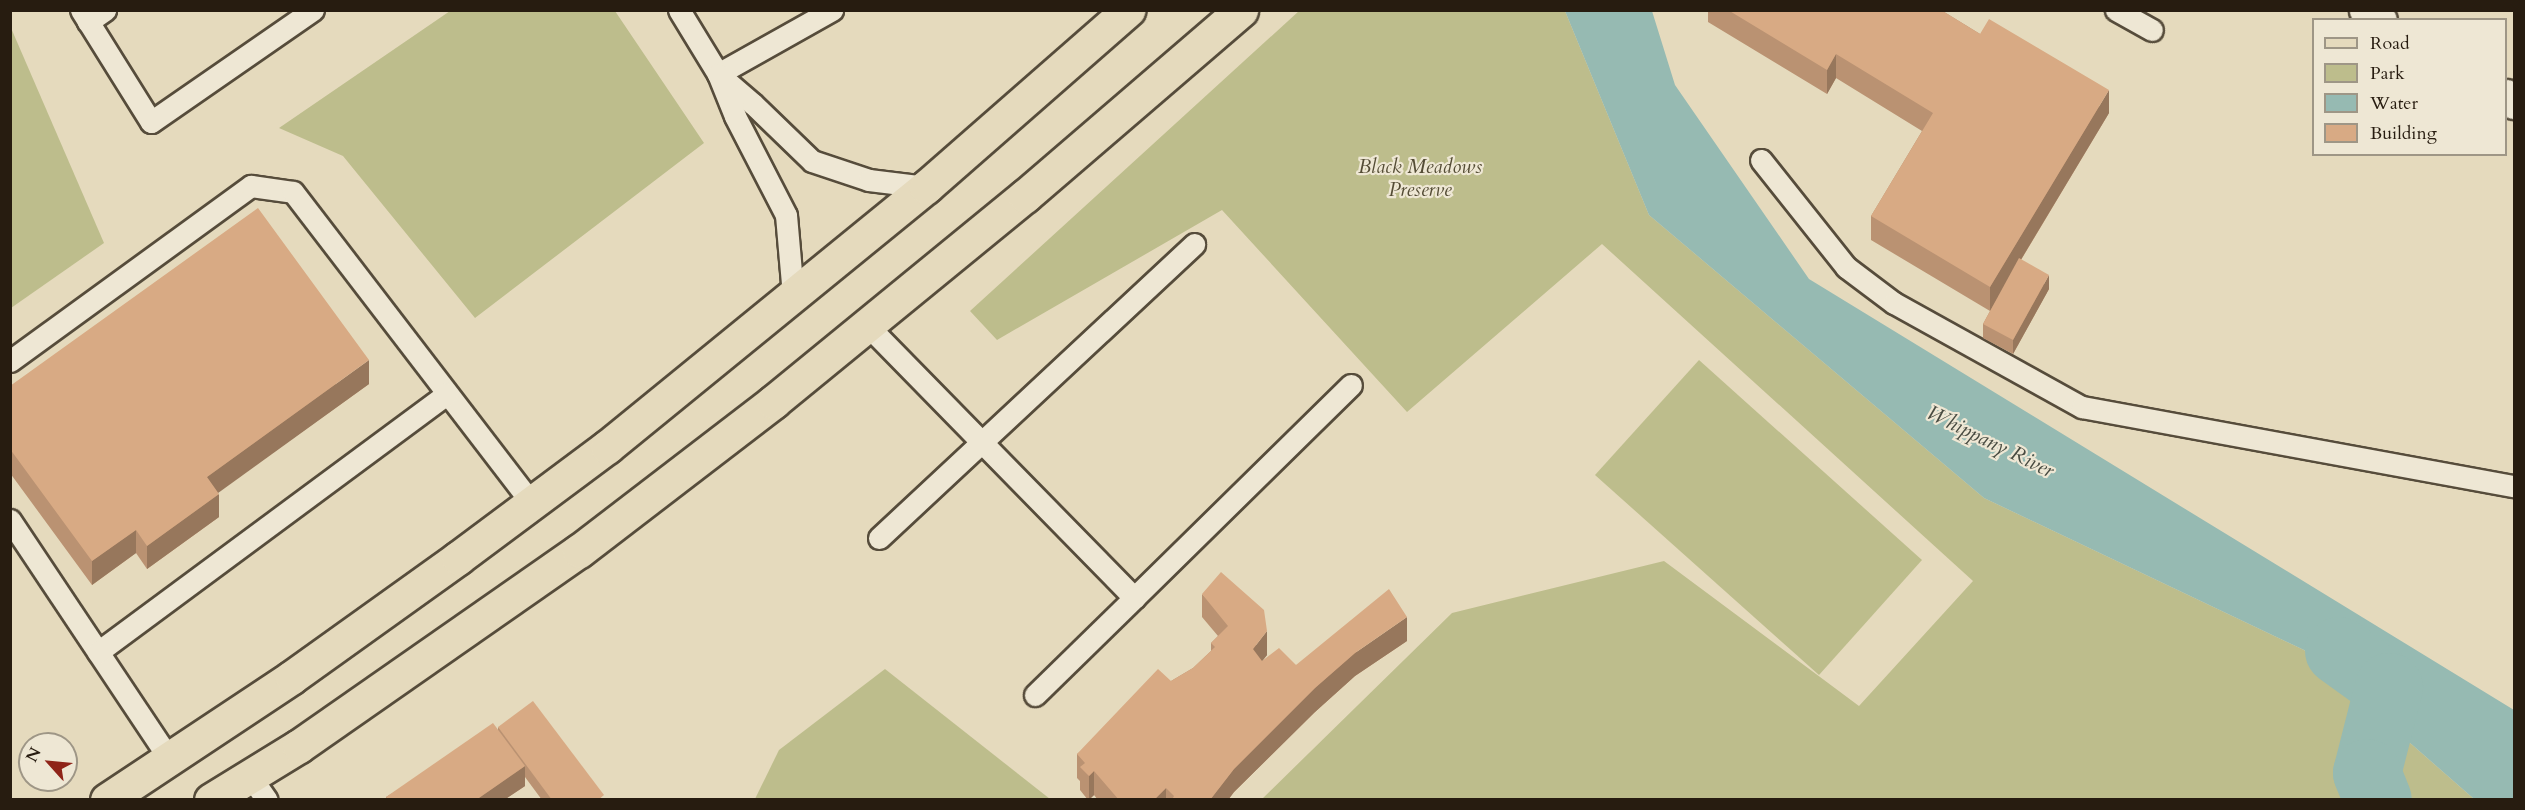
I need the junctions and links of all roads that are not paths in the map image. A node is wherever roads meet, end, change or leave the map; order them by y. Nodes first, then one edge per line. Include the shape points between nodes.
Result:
1 (313, 10) edge
2 (679, 10) edge
3 (832, 10) edge
4 (1128, 10) edge
5 (1241, 10) edge
6 (2116, 10) edge
7 (91, 14) edge
8 (2152, 30) dead end
9 (718, 74) junction
10 (1761, 160) dead end
11 (926, 187) junction
12 (1194, 244) dead end
13 (793, 295) junction
14 (867, 325) junction
15 (10, 361) edge
16 (1351, 386) dead end
17 (447, 394) junction
18 (981, 442) junction
19 (2514, 486) edge
20 (532, 503) junction
21 (10, 520) edge
22 (879, 538) dead end
23 (1134, 598) junction
24 (98, 652) junction
25 (1035, 695) dead end
26 (169, 758) junction
27 (259, 788) edge
28 (107, 800) edge
29 (211, 800) edge

1 - 7 lane via 151,122
2 - 9 lane
3 - 9 lane
4 - 11 main road
5 - 14 main road
6 - 8 lane
9 - 11 lane via 812,161 869,180
9 - 13 lane via 745,138 786,215
10 - 19 lane via 1846,267 1894,303 2082,407
11 - 13 main road
12 - 18 lane
13 - 20 main road
14 - 18 lane
14 - 27 main road via 579,552 376,693
15 - 17 lane via 252,186 292,192
16 - 23 lane
17 - 20 lane
17 - 24 lane
18 - 22 lane
18 - 23 lane
20 - 26 main road via 292,677
21 - 24 lane
23 - 25 lane
24 - 26 lane
26 - 28 main road
27 - 29 main road

